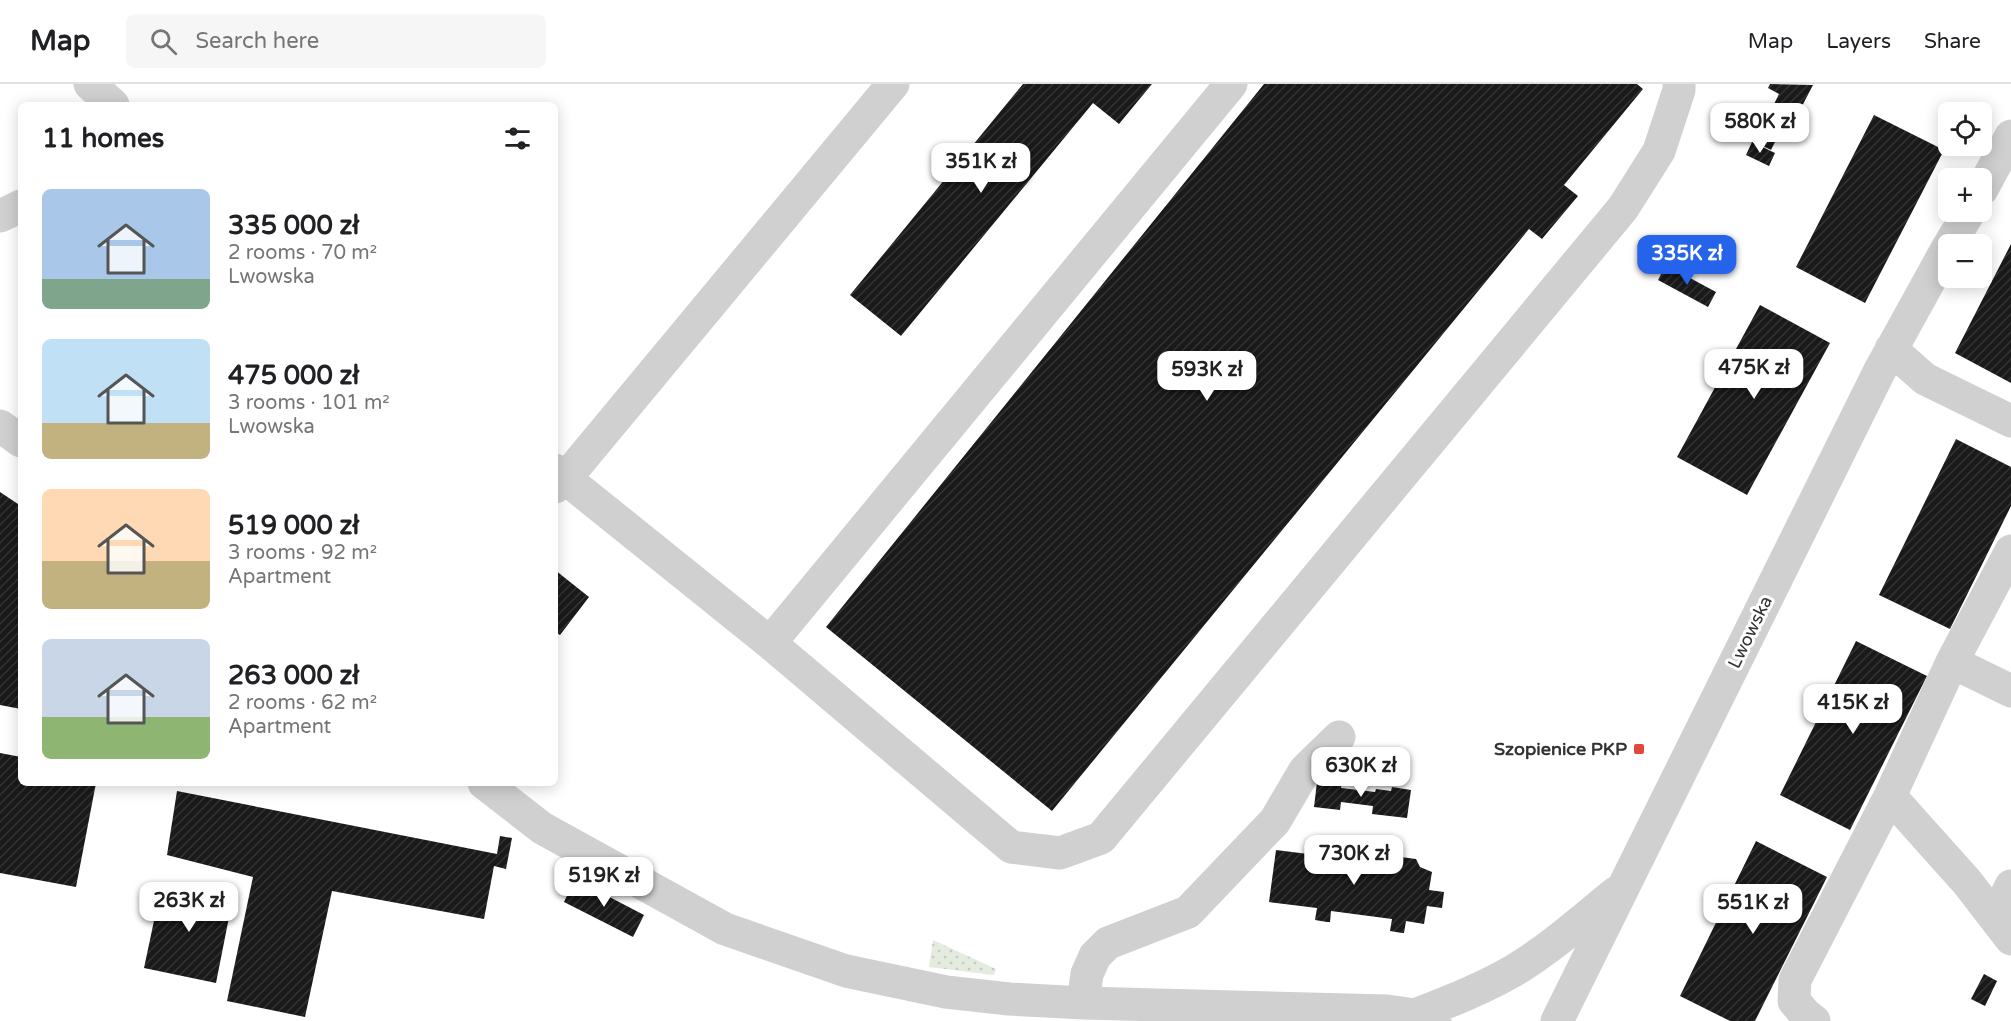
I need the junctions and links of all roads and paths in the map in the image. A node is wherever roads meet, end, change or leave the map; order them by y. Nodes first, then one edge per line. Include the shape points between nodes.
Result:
1 (90, 84) edge
2 (892, 84) edge
3 (1230, 84) edge
4 (1679, 84) edge
5 (110, 102) edge
6 (2011, 136) edge
7 (1992, 171) edge
8 (18, 207) edge
9 (0, 216) edge
10 (1938, 266) edge
11 (1891, 349) junction
12 (2011, 421) edge
13 (0, 426) edge
14 (18, 439) edge
15 (558, 484) edge
16 (2011, 551) edge
17 (770, 643) junction
18 (1952, 662) junction
19 (2011, 691) edge
20 (1339, 738) dead end
21 (488, 786) edge
22 (1890, 796) junction
23 (1624, 886) junction
24 (2011, 886) edge
25 (2003, 929) edge
26 (1083, 1003) junction
27 (1423, 1019) edge
28 (1557, 1021) edge
29 (1814, 1021) edge

1 - 5 street
2 - 15 street
3 - 17 street
4 - 17 street via 1659,151 1623,208 1101,838 1060,853 1011,847
6 - 7 street
8 - 9 street
10 - 11 street, Lwowska
11 - 12 street via 1925,379
11 - 23 street, Lwowska
13 - 14 street
15 - 17 street
16 - 18 street
18 - 19 street
18 - 22 street
20 - 26 street via 1305,770 1275,821 1188,912 1108,943 1095,956 1087,974
21 - 26 street via 542,828 725,929 846,971 934,989
22 - 25 street
22 - 29 street via 1795,980 1794,1001
23 - 27 street via 1513,971
23 - 28 street, Lwowska
24 - 25 street
26 - 27 street via 1387,1011

